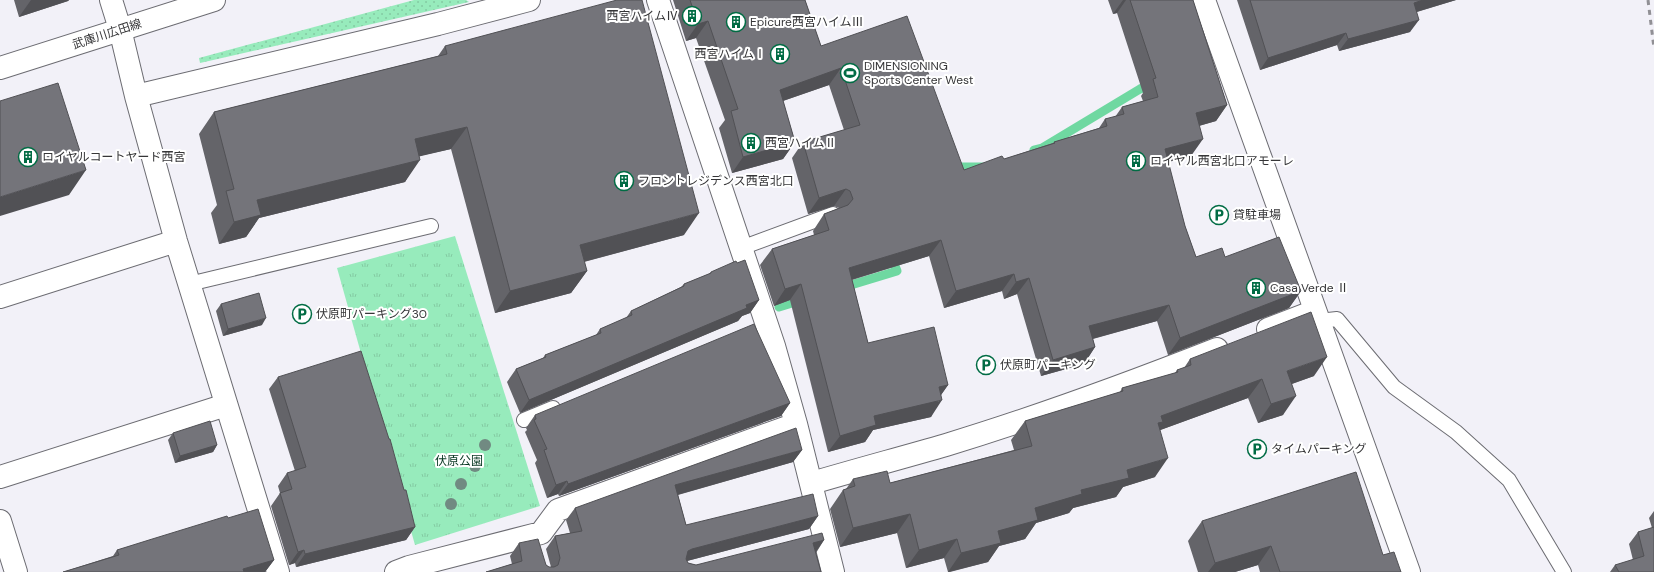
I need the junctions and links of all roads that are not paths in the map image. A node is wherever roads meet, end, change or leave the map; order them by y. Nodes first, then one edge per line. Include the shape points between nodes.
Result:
1 (110, 0) edge
2 (214, 0) edge
3 (529, 0) edge
4 (658, 0) edge
5 (1204, 0) edge
6 (120, 29) junction
7 (0, 68) edge
8 (136, 96) junction
9 (834, 214) edge
10 (431, 226) dead end
11 (176, 241) junction
12 (741, 248) junction
13 (189, 284) junction
14 (0, 296) edge
15 (1317, 316) junction
16 (568, 402) edge
17 (226, 405) junction
18 (524, 420) dead end
19 (796, 424) junction
20 (0, 477) edge
21 (812, 483) junction
22 (0, 521) edge
23 (16, 572) edge
24 (278, 572) edge
25 (396, 572) edge
26 (833, 572) edge
27 (1409, 572) edge
28 (1564, 572) edge

1 - 6 street
2 - 6 street, 武庫川広田線
3 - 8 street
4 - 12 street
5 - 15 street
6 - 7 street, 武庫川広田線
6 - 8 street
8 - 11 street
9 - 12 lane
10 - 13 lane
11 - 13 street
11 - 14 street
12 - 19 street via 758,322
13 - 17 street
15 - 21 street via 1243,339 1053,410
15 - 27 street
15 - 28 lane via 1337,319 1394,388 1456,432 1509,480
16 - 18 lane
17 - 20 street
17 - 24 street
19 - 21 street
19 - 25 street via 558,510 536,542 409,567
21 - 26 street via 816,536
22 - 23 street

